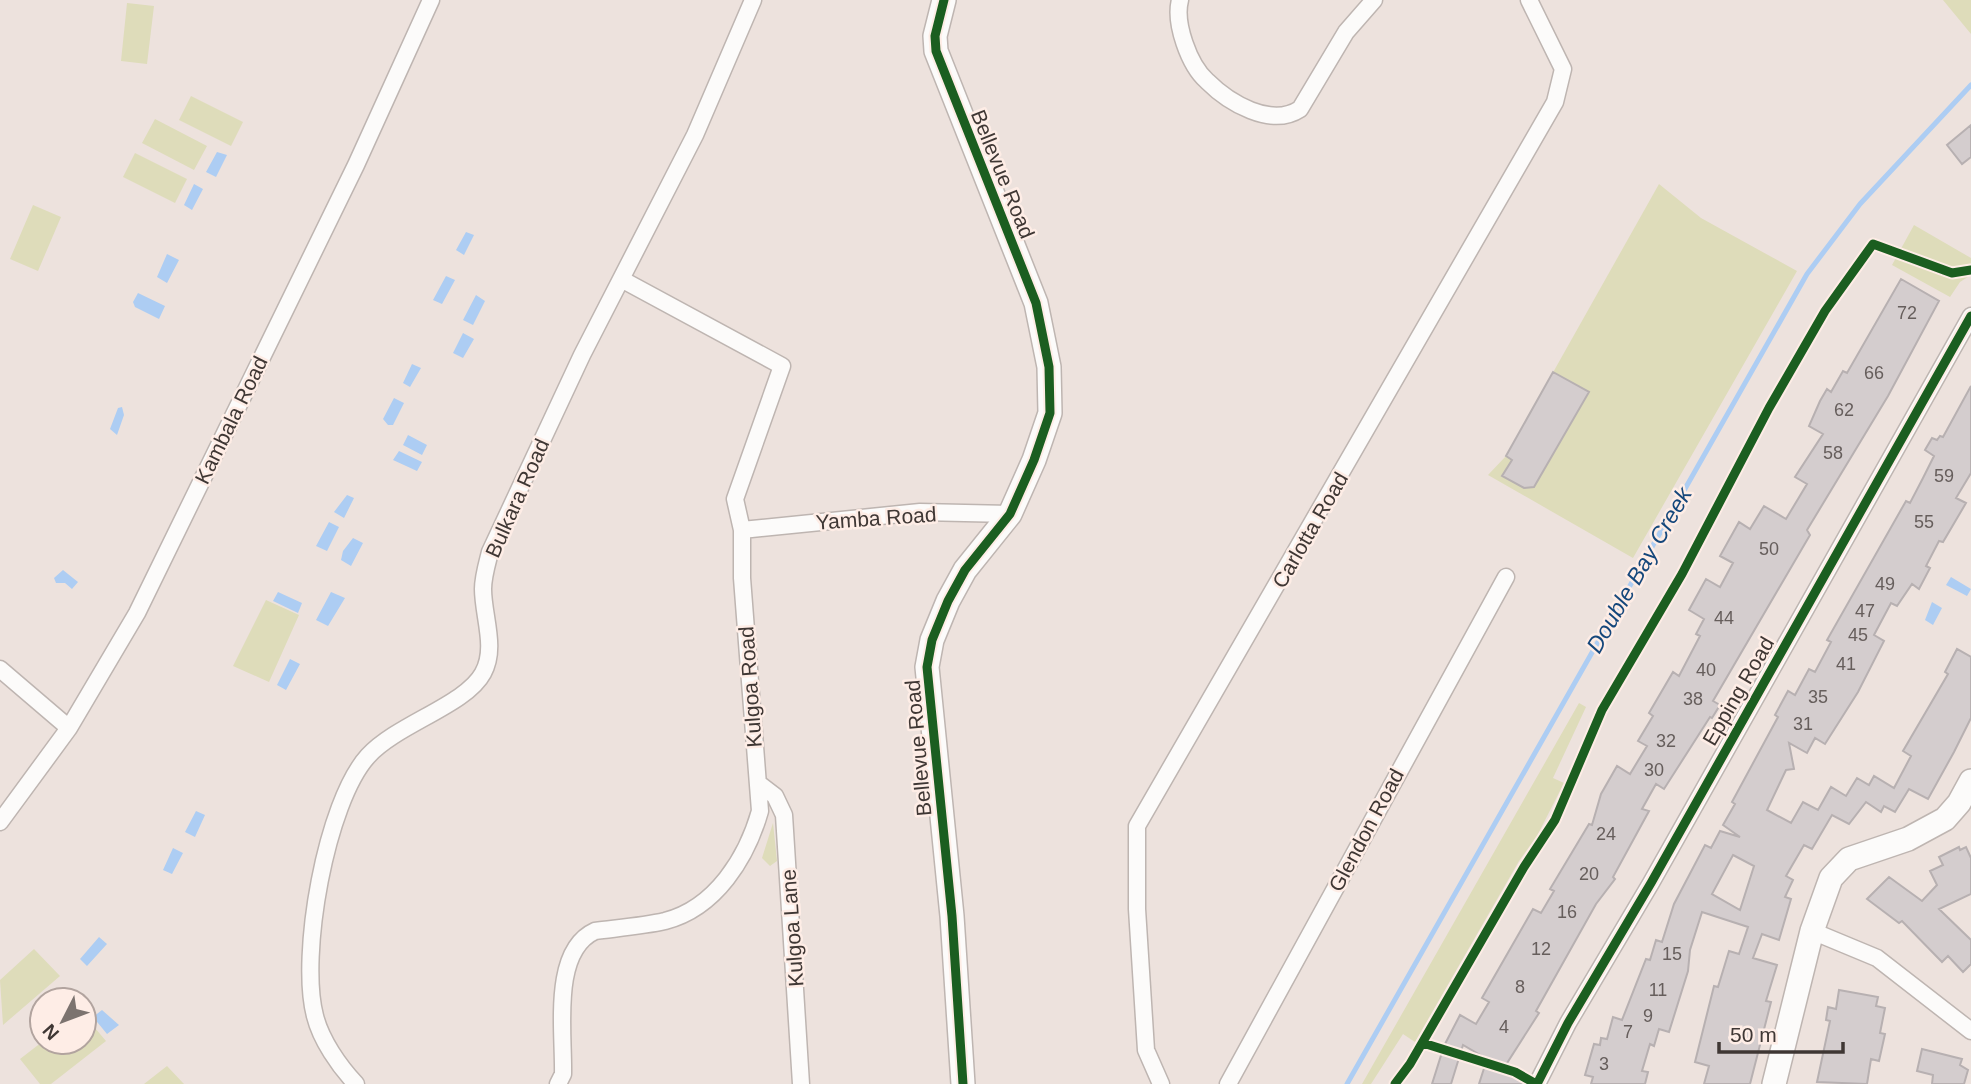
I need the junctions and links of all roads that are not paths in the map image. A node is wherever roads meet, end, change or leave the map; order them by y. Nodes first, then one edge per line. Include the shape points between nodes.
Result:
1 (431, 0) edge
2 (754, 0) edge
3 (944, 0) edge
4 (1180, 0) edge
5 (1374, 0) edge
6 (1529, 0) edge
7 (621, 279) junction
8 (1971, 316) edge
9 (1010, 513) junction
10 (742, 530) junction
11 (1506, 577) dead end
12 (0, 669) edge
13 (69, 727) junction
14 (1971, 781) edge
15 (758, 783) junction
16 (0, 822) edge
17 (1812, 931) junction
18 (1971, 1031) edge
19 (354, 1083) edge
20 (558, 1084) edge
21 (802, 1084) edge
22 (962, 1084) edge
23 (1161, 1084) edge
24 (1228, 1084) edge
25 (1537, 1084) edge
26 (1774, 1084) edge

1 - 13 street, Kambala Road via 356,165 137,613
2 - 7 street, Bulkara Road via 695,135
3 - 9 street, Bellevue Road via 936,51 1036,303 1049,367 1050,412
4 - 5 street via 1177,14 1206,81 1244,106 1275,118 1300,109 1346,32
6 - 23 street, Carlotta Road via 1563,69 1555,102 1137,826 1146,1050
7 - 10 street, Kulgoa Road via 782,366 735,499
7 - 19 street, Bulkara Road via 490,552 483,586 491,650 483,674 464,694 391,734 366,757 343,800 320,878 309,971 322,1035
8 - 25 street, Epping Road
9 - 10 street, Yamba Road via 920,512
9 - 22 street, Bellevue Road via 965,570 948,601 927,667 952,916
10 - 15 street, Kulgoa Road
11 - 24 street, Glendon Road
12 - 13 street
13 - 16 street, Kambala Road
14 - 17 street via 1959,803 1939,822 1908,839 1860,853 1839,867 1823,894
15 - 20 street, Kulgoa Road via 760,811 753,837 720,886 698,905 667,920 595,931 574,947 565,972 563,1074
15 - 21 street, Kulgoa Lane via 775,796 785,815
17 - 18 street via 1877,958
17 - 26 street

